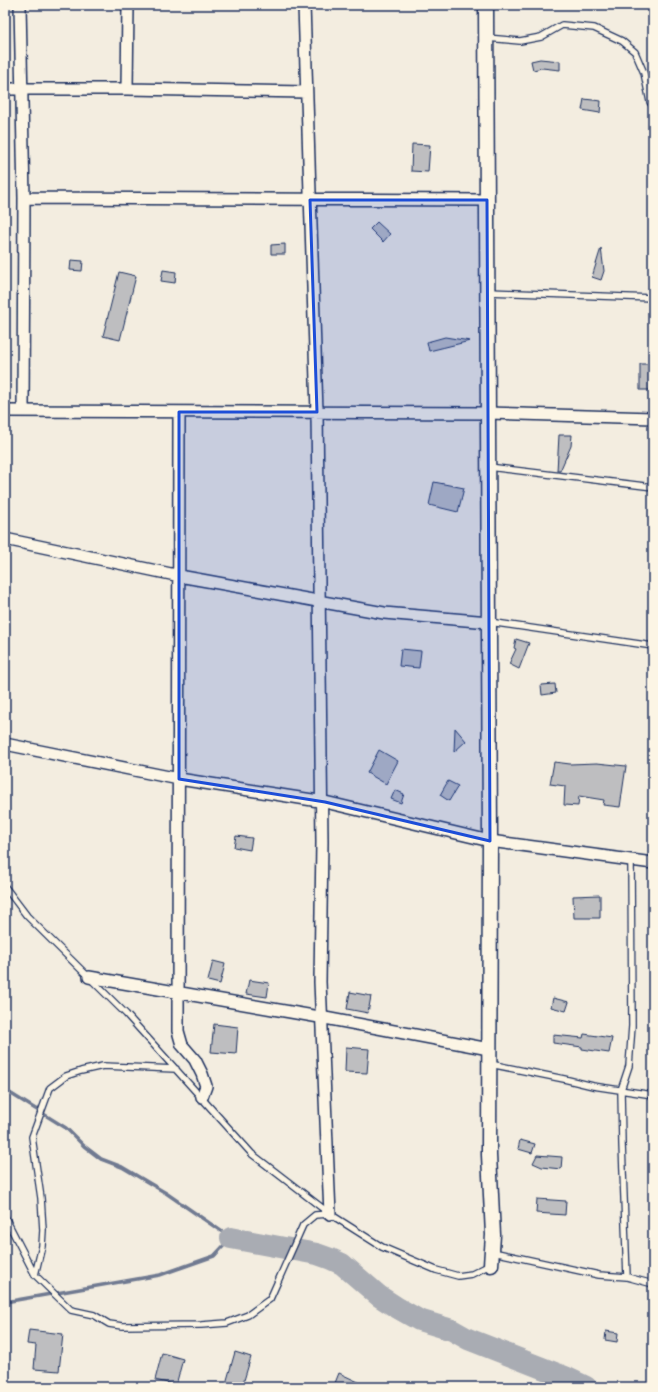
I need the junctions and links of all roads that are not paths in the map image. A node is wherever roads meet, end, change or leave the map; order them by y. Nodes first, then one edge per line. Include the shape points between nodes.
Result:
1 (20, 5) edge
2 (128, 5) edge
3 (304, 5) edge
4 (486, 5) edge
5 (486, 38) junction
6 (5, 89) edge
7 (22, 89) junction
8 (127, 89) junction
9 (306, 92) junction
10 (653, 106) edge
11 (24, 198) junction
12 (310, 200) junction
13 (487, 200) junction
14 (488, 292) junction
15 (653, 298) edge
16 (5, 411) edge
17 (23, 411) junction
18 (179, 412) junction
19 (317, 412) junction
20 (488, 413) junction
21 (653, 418) edge
22 (488, 467) junction
23 (653, 487) edge
24 (5, 539) edge
25 (179, 576) junction
26 (320, 602) junction
27 (489, 622) junction
28 (653, 646) edge
29 (5, 744) edge
30 (178, 778) junction
31 (322, 801) junction
32 (490, 841) junction
33 (632, 860) junction
34 (653, 863) edge
35 (5, 888) edge
36 (89, 977) junction
37 (178, 992) junction
38 (322, 1017) junction
39 (489, 1049) junction
40 (489, 1064) junction
41 (176, 1069) junction
42 (621, 1090) junction
43 (653, 1095) edge
44 (202, 1097) junction
45 (330, 1214) junction
46 (6, 1220) edge
47 (492, 1258) junction
48 (35, 1275) junction
49 (627, 1277) junction
50 (653, 1284) edge

1 - 7 street
2 - 8 street
3 - 9 street
4 - 5 street
5 - 10 lane via 520,41 541,37 562,25 594,28 622,41 635,52 644,72
5 - 13 street
6 - 7 street
7 - 8 street
7 - 11 street
8 - 9 street
9 - 12 street
11 - 12 street
11 - 17 street
12 - 13 street
12 - 19 street
13 - 14 street
14 - 15 lane
14 - 20 street
16 - 17 street
17 - 18 street
18 - 19 street
18 - 25 street
19 - 20 street
19 - 26 street
20 - 21 street
20 - 22 street
22 - 23 lane
22 - 27 street
24 - 25 street
25 - 26 street
25 - 30 street
26 - 27 street via 384,613
26 - 31 street
27 - 28 lane
27 - 32 street
29 - 30 street
30 - 31 street
30 - 37 street
31 - 32 street
31 - 38 street
32 - 33 street
32 - 39 street
33 - 34 street
33 - 42 lane via 632,1026 629,1066
35 - 36 lane via 27,916
36 - 37 street
36 - 41 lane
37 - 38 street
37 - 44 street via 178,1031 182,1045 195,1060 202,1074 206,1086
38 - 39 street
38 - 45 street
39 - 40 street
40 - 42 lane
40 - 47 street
41 - 44 lane
41 - 48 lane via 103,1066 66,1076 50,1088 32,1138 43,1230
42 - 43 lane
42 - 49 lane
44 - 45 lane via 252,1154
45 - 47 lane via 382,1247 436,1270 458,1276 472,1274
45 - 48 lane via 315,1215 303,1225 270,1299 248,1315 226,1323 122,1326 109,1324 94,1315 71,1310
46 - 48 lane
47 - 49 lane
49 - 50 lane

